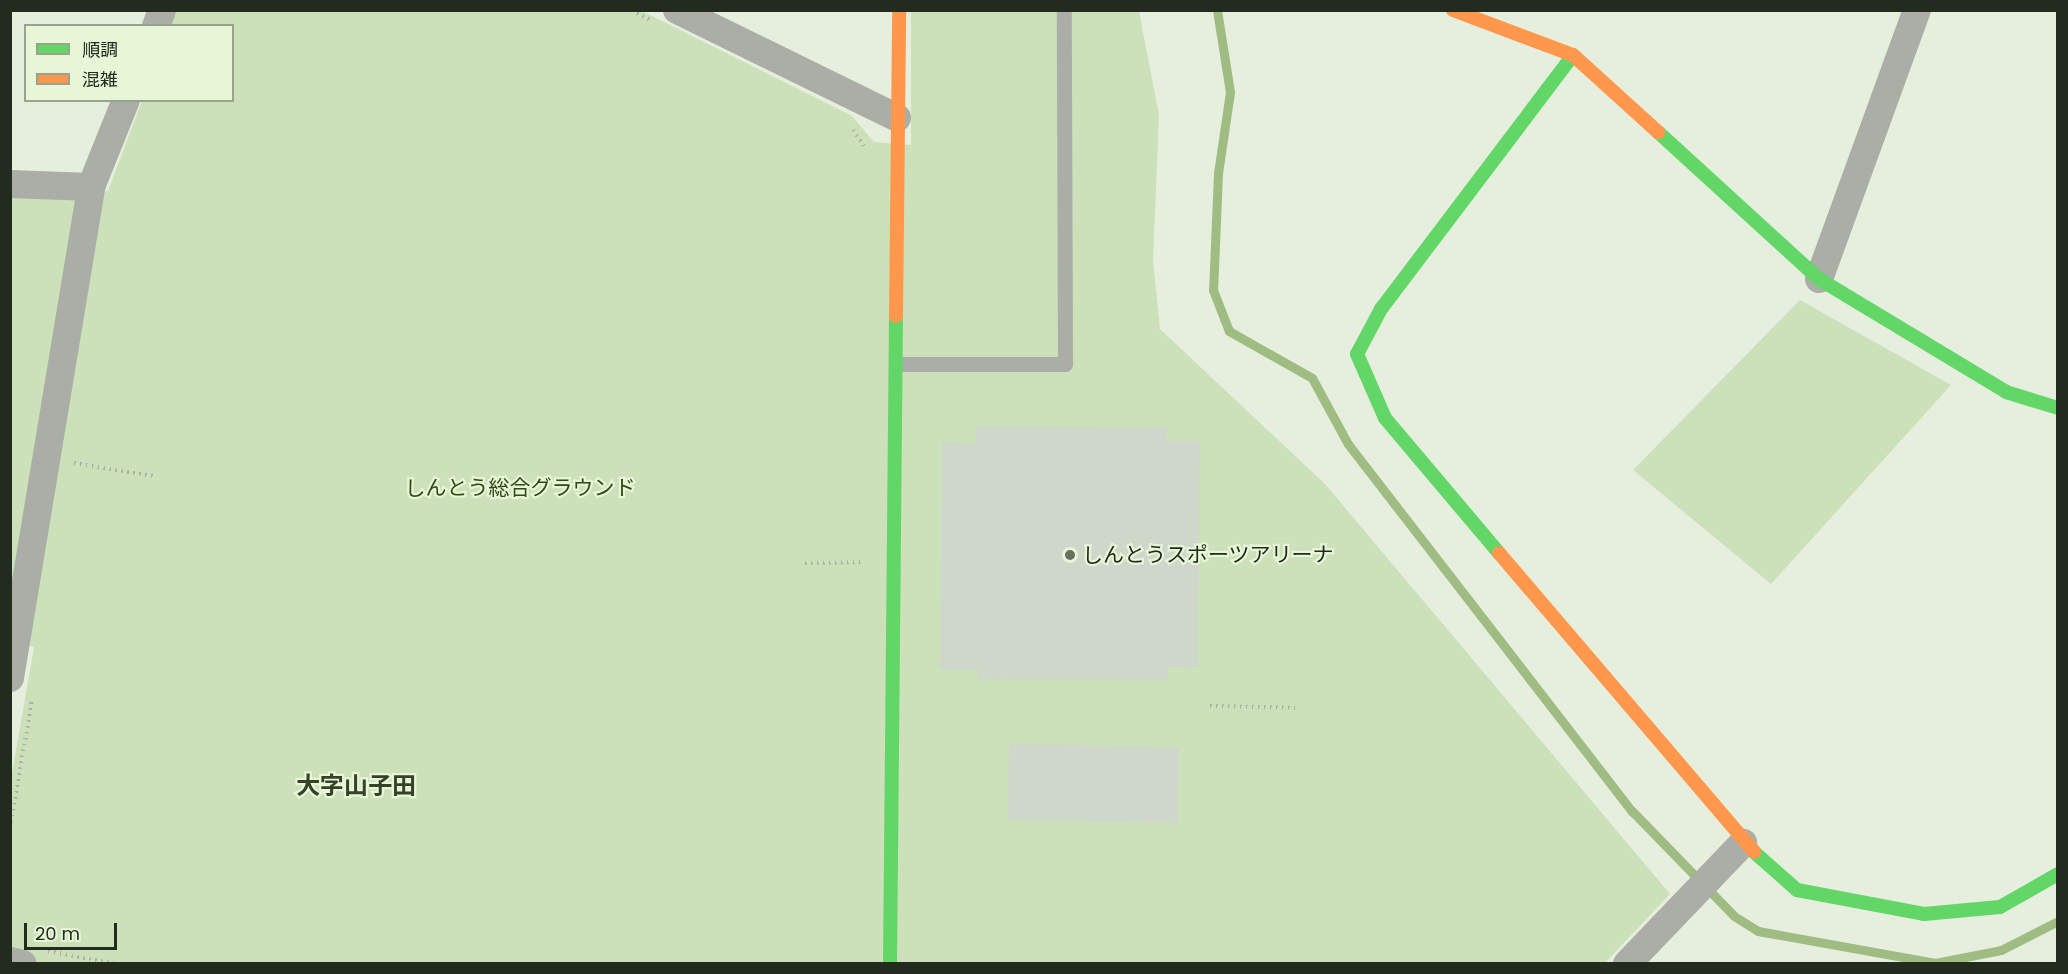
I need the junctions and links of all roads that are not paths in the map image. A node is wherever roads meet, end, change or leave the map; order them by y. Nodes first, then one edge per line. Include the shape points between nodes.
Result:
1 (899, 10) edge
2 (1065, 10) edge
3 (1453, 10) edge
4 (1917, 10) edge
5 (670, 18) edge
6 (1573, 55) junction
7 (125, 102) edge
8 (897, 118) junction
9 (10, 184) edge
10 (92, 187) junction
11 (1819, 279) junction
12 (896, 364) junction
13 (2058, 408) edge
14 (10, 678) edge
15 (1743, 843) junction
16 (2058, 874) edge
17 (890, 963) edge
18 (1627, 963) edge

1 - 8 street
2 - 12 lane via 1065,364
3 - 6 street
4 - 11 street
5 - 8 street
6 - 11 street
6 - 15 street via 1381,309 1357,354 1385,418
7 - 10 street
8 - 12 street
9 - 10 street
10 - 14 street
11 - 13 street via 2007,392
12 - 17 street
15 - 16 street via 1797,890 1924,914 2000,907
15 - 18 street

